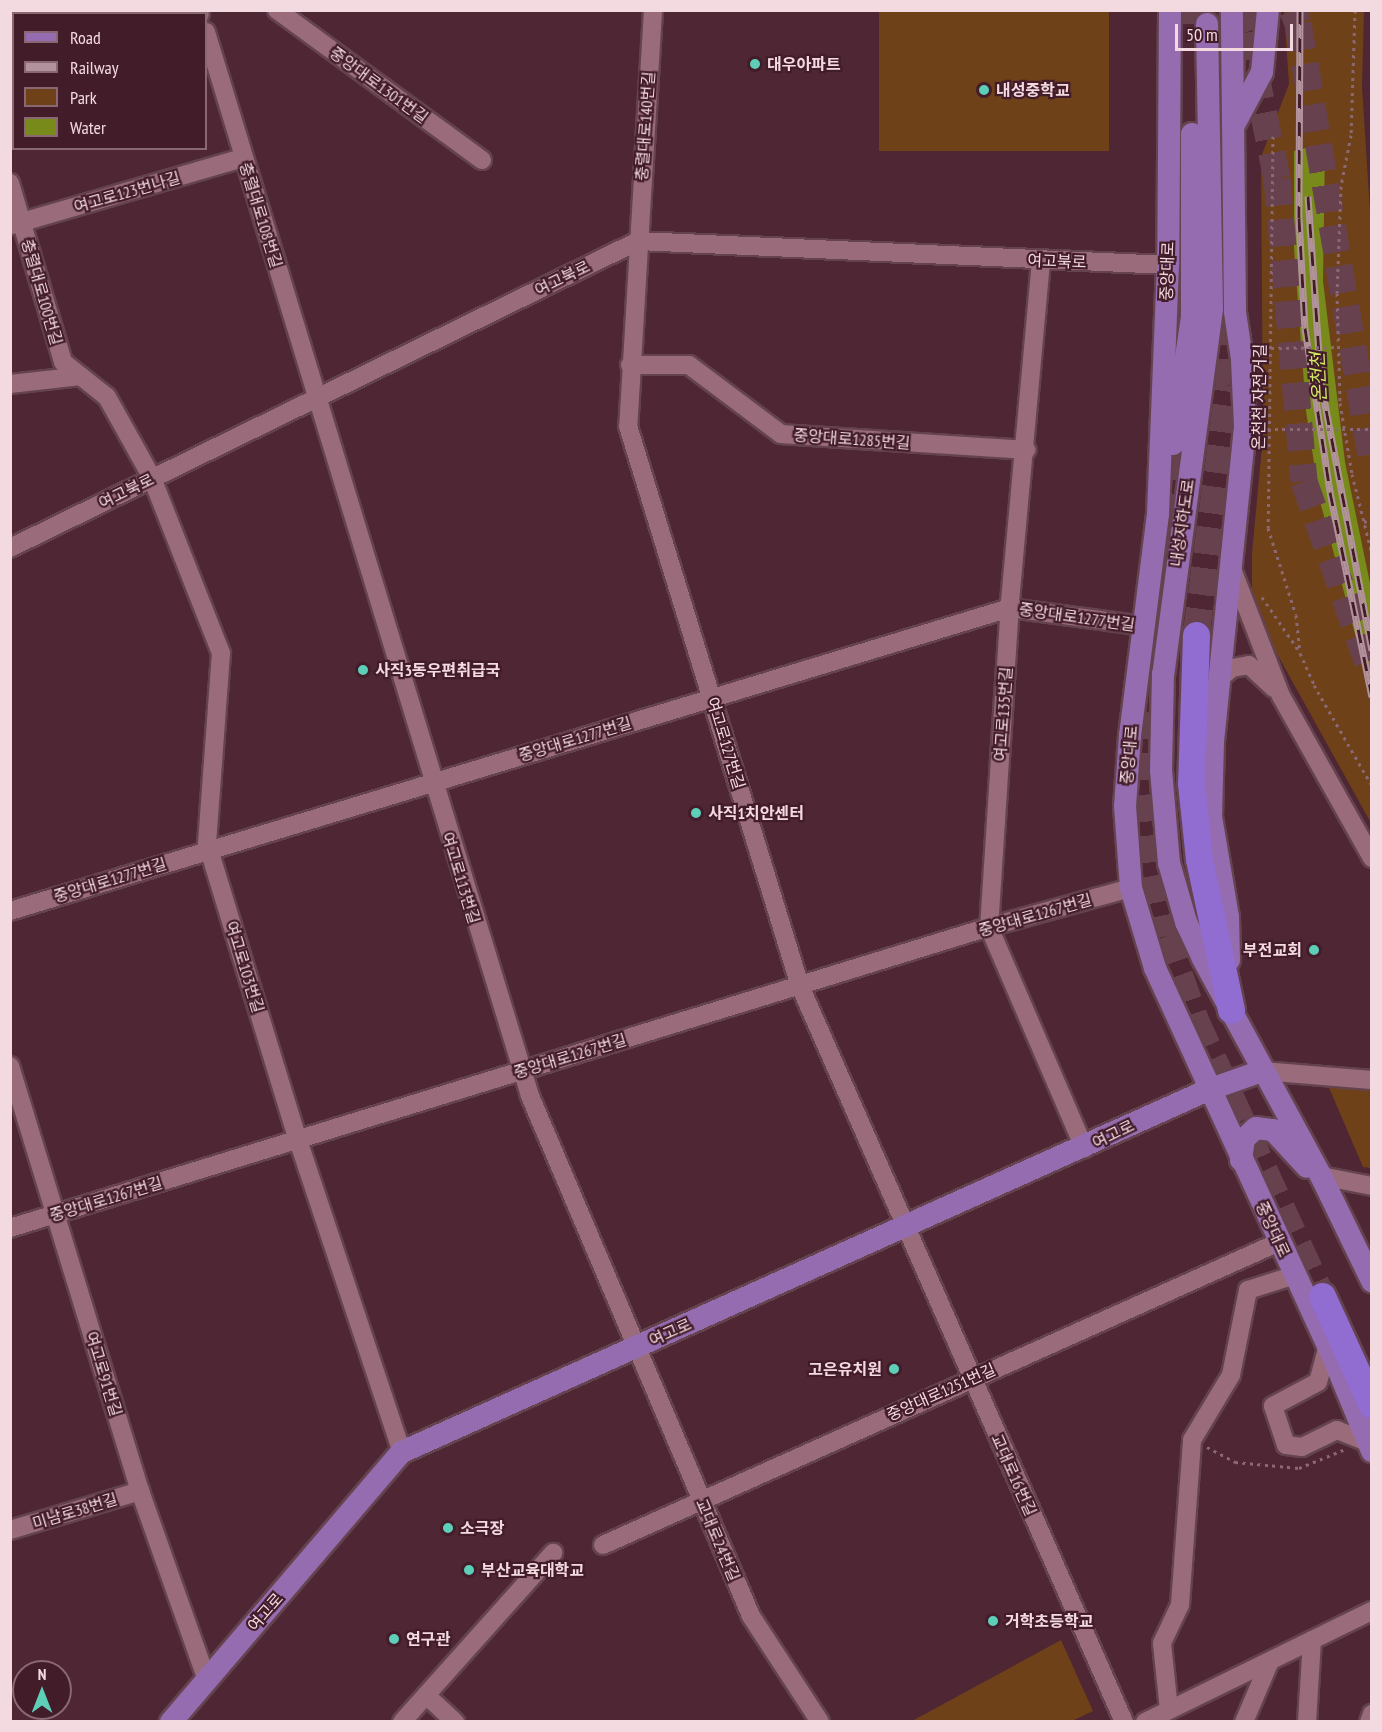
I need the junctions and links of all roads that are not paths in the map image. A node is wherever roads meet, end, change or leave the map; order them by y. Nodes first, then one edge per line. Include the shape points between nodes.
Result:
1 (277, 10) edge
2 (653, 10) edge
3 (1170, 10) tunnel mouth
4 (1232, 10) edge
5 (1268, 10) edge
6 (207, 35) edge
7 (1233, 127) junction
8 (243, 158) junction
9 (482, 160) dead end
10 (10, 183) edge
11 (16, 224) edge
12 (638, 241) junction
13 (1041, 261) junction
14 (1168, 265) junction
15 (630, 365) junction
16 (81, 376) junction
17 (10, 384) edge
18 (316, 398) junction
19 (1026, 450) junction
20 (152, 477) junction
21 (1158, 514) junction
22 (10, 548) edge
23 (1229, 562) junction
24 (1010, 608) junction
25 (1145, 627) junction
26 (1196, 635) tunnel mouth
27 (1218, 680) junction
28 (1281, 696) junction
29 (712, 698) junction
30 (431, 783) junction
31 (210, 850) junction
32 (1371, 858) edge
33 (1131, 888) junction
34 (10, 910) edge
35 (989, 927) junction
36 (800, 986) junction
37 (1231, 1010) junction
38 (10, 1066) edge
39 (522, 1071) junction
40 (1262, 1071) junction
41 (1371, 1080) edge
42 (1208, 1089) junction
43 (298, 1140) junction
44 (1083, 1149) junction
45 (1241, 1160) junction
46 (1321, 1176) junction
47 (1371, 1186) edge
48 (56, 1214) junction
49 (907, 1227) junction
50 (10, 1228) edge
51 (1279, 1242) junction
52 (1369, 1267) edge
53 (1295, 1275) junction
54 (1322, 1296) tunnel mouth
55 (1328, 1345) junction
56 (634, 1348) junction
57 (970, 1379) junction
58 (1371, 1405) edge
59 (1369, 1446) edge
60 (402, 1452) junction
61 (140, 1491) junction
62 (701, 1500) junction
63 (10, 1530) edge
64 (603, 1545) dead end
65 (553, 1553) dead end
66 (1371, 1611) edge
67 (1312, 1640) junction
68 (1270, 1661) junction
69 (207, 1680) junction
70 (426, 1695) junction
71 (1169, 1710) junction
72 (1371, 1714) edge
73 (171, 1722) edge
74 (402, 1722) edge
75 (455, 1722) edge
76 (820, 1722) edge
77 (1124, 1722) edge
78 (1145, 1722) edge
79 (1244, 1722) edge
80 (1307, 1722) edge
81 (1369, 1722) edge

1 - 9 street, 중앙대로1301번길
2 - 12 street, 충렬대로140번길
3 - 14 main road, 중앙대로
4 - 7 main road
5 - 7 main road via 1262,72
6 - 8 street, 충렬대로108번길
7 - 23 main road via 1235,312 1245,426
8 - 11 street, 여고로123번나길
8 - 18 street, 충렬대로108번길
10 - 11 street, 충렬대로100번길
11 - 16 street, 충렬대로100번길 via 63,362
12 - 13 street, 여고북로
12 - 15 street, 여고로127번길
12 - 18 street, 여고북로
13 - 14 street, 여고북로
13 - 19 street, 여고로135번길
14 - 21 main road, 중앙대로
15 - 19 street, 중앙대로1285번길 via 688,365 781,434
15 - 29 street, 여고로127번길 via 628,426
16 - 17 street
16 - 20 street, 충렬대로100번길 via 107,398
18 - 20 street, 여고북로
18 - 30 street, 여고로113번길
19 - 24 street, 여고로135번길
20 - 22 street, 여고북로
20 - 31 street, 여고로103번길 via 221,652
21 - 25 main road, 중앙대로
21 - 37 main road, 내성지하도로 via 1170,466 1192,317 1200,24 1212,309 1167,628 1161,770 1169,863 1186,922
23 - 27 main road
23 - 28 street
24 - 25 street, 중앙대로1277번길
24 - 29 street, 중앙대로1277번길
24 - 35 street, 여고로135번길
25 - 33 main road, 중앙대로 via 1125,806
26 - 37 highway via 1191,783 1199,859
27 - 28 street via 1232,668 1249,665 1263,674
27 - 37 main road via 1211,817 1228,917
28 - 32 street
29 - 30 street, 중앙대로1277번길
29 - 36 street, 여고로127번길
30 - 31 street, 중앙대로1277번길
30 - 39 street, 여고로113번길
31 - 34 street, 중앙대로1277번길
31 - 43 street, 여고로103번길
33 - 35 street, 중앙대로1267번길
33 - 42 main road, 중앙대로 via 1155,968
35 - 36 street, 중앙대로1267번길
35 - 44 street, 여고로135번길
36 - 39 street, 중앙대로1267번길
36 - 49 street, 여고로127번길
37 - 40 main road
38 - 48 street, 여고로91번길
39 - 43 street, 중앙대로1267번길
39 - 56 street, 여고로113번길
40 - 41 street
40 - 42 main road, 여고로
40 - 46 main road
42 - 44 main road, 여고로
42 - 45 main road, 중앙대로
43 - 48 street, 중앙대로1267번길
43 - 60 street, 여고로103번길
44 - 49 main road, 여고로
45 - 46 main road via 1244,1139 1250,1133 1256,1128 1274,1130 1299,1162
45 - 51 main road, 중앙대로
46 - 47 street
46 - 52 main road
48 - 50 street, 중앙대로1267번길
48 - 61 street, 여고로91번길
49 - 56 main road, 여고로
49 - 57 street, 교대로16번길
51 - 53 main road, 중앙대로
51 - 57 street, 중앙대로1251번길
53 - 55 main road, 중앙대로
53 - 71 street via 1248,1290 1231,1375 1192,1440 1180,1605 1162,1643
54 - 58 highway
55 - 59 main road, 중앙대로
55 - 59 street via 1318,1382 1273,1406 1286,1445 1302,1447 1337,1430
56 - 60 main road, 여고로
56 - 62 street, 교대로24번길
57 - 62 street, 중앙대로1251번길
57 - 77 street, 교대로16번길
60 - 69 main road, 여고로
61 - 63 street, 미남로38번길
61 - 69 street, 여고로91번길
62 - 64 street, 중앙대로1251번길
62 - 76 street, 교대로24번길 via 751,1616
65 - 70 street
66 - 67 street
67 - 68 street
67 - 80 street
68 - 71 street
68 - 79 street
69 - 73 main road, 여고로
70 - 74 street
70 - 75 street
71 - 78 street
72 - 81 street

